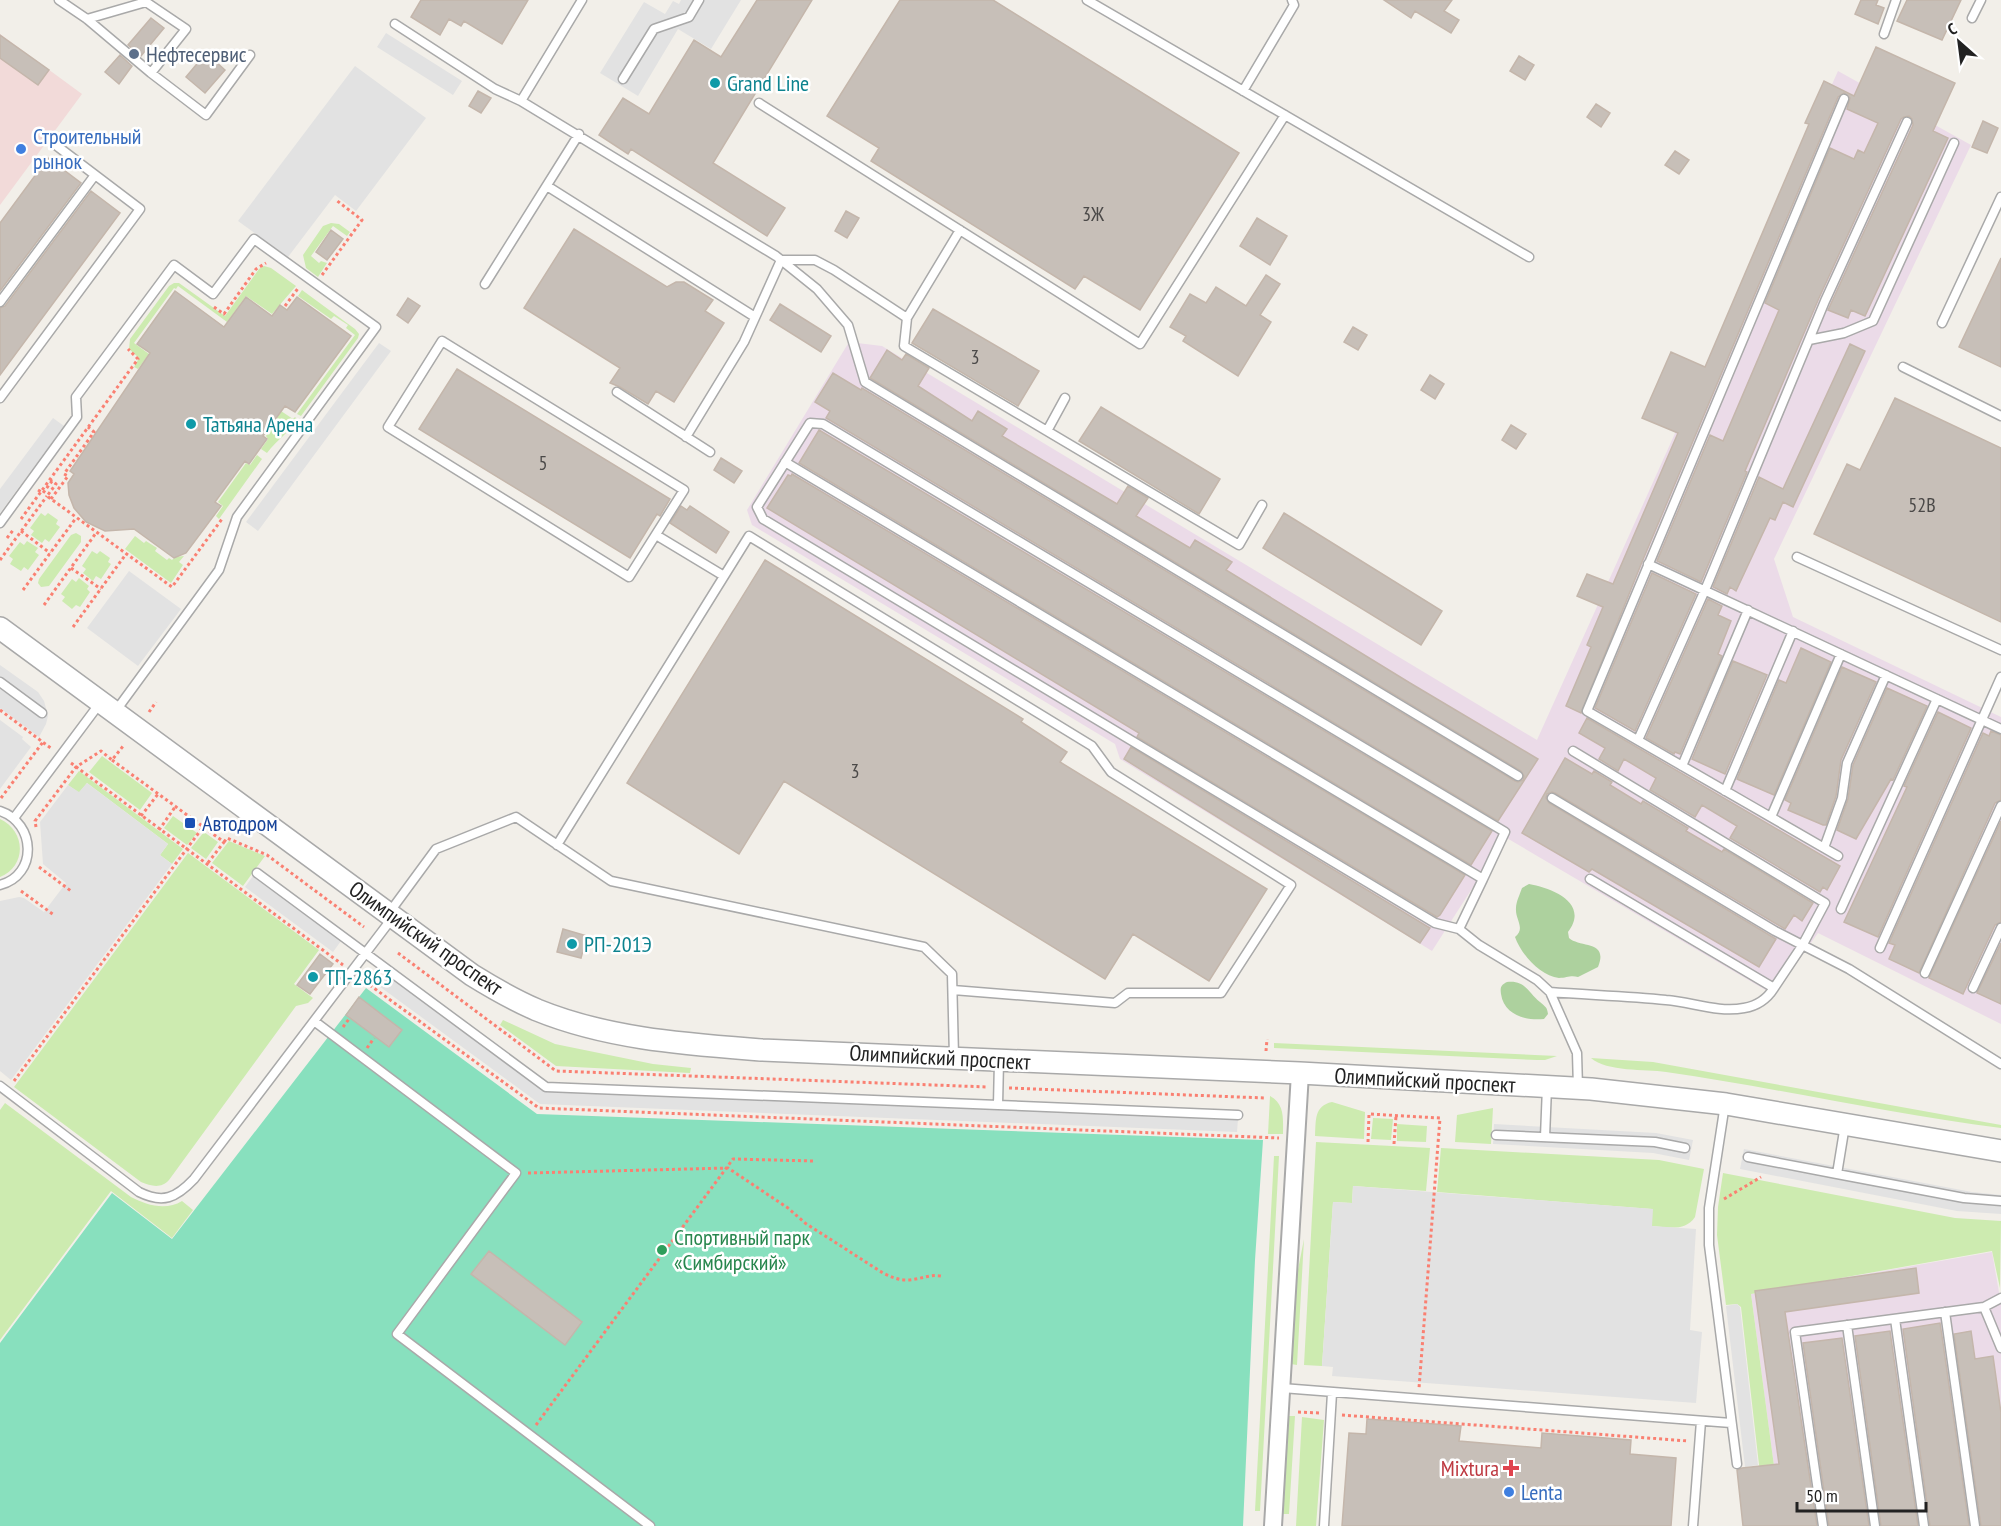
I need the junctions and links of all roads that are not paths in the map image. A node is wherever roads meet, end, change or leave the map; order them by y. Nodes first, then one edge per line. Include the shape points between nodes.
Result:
1 (59, 0) edge
2 (582, 0) edge
3 (699, 0) edge
4 (1087, 0) edge
5 (1292, 0) edge
6 (1896, 0) edge
7 (1981, 0) edge
8 (1972, 18) dead end
9 (87, 19) junction
10 (395, 24) dead end
11 (1884, 34) dead end
12 (250, 55) dead end
13 (152, 73) junction
14 (623, 79) dead end
15 (1243, 90) junction
16 (1844, 99) dead end
17 (521, 101) junction
18 (759, 103) dead end
19 (1285, 115) junction
20 (1907, 122) dead end
21 (579, 134) junction
22 (53, 143) dead end
23 (1954, 143) dead end
24 (95, 175) junction
25 (547, 186) junction
26 (2000, 202) edge
27 (960, 230) junction
28 (1528, 256) dead end
29 (781, 260) junction
30 (485, 284) dead end
31 (0, 302) edge
32 (755, 317) junction
33 (907, 318) junction
34 (1942, 323) dead end
35 (1809, 340) junction
36 (1903, 367) dead end
37 (617, 392) dead end
38 (0, 398) edge
39 (1065, 398) dead end
40 (2001, 416) edge
41 (1047, 431) junction
42 (686, 437) junction
43 (710, 452) dead end
44 (785, 462) junction
45 (1262, 505) dead end
46 (0, 523) edge
47 (656, 535) junction
48 (1797, 558) dead end
49 (1648, 564) junction
50 (724, 576) junction
51 (1704, 590) junction
52 (1748, 610) junction
53 (0, 628) edge
54 (1792, 631) junction
55 (2001, 650) edge
56 (1841, 654) junction
57 (1886, 675) junction
58 (2001, 677) edge
59 (0, 682) edge
60 (1937, 699) junction
61 (108, 707) junction
62 (42, 713) dead end
63 (1982, 720) junction
64 (2001, 729) edge
65 (1638, 740) junction
66 (1573, 751) dead end
67 (1682, 766) junction
68 (1518, 776) dead end
69 (1725, 791) junction
70 (1552, 798) dead end
71 (2001, 806) edge
72 (0, 811) edge
73 (1771, 817) junction
74 (14, 818) junction
75 (557, 845) junction
76 (1824, 848) junction
77 (1838, 856) dead end
78 (257, 873) dead end
79 (1483, 879) junction
80 (1590, 879) dead end
81 (0, 885) edge
82 (1841, 909) dead end
83 (391, 915) junction
84 (2001, 928) edge
85 (1460, 929) junction
86 (1802, 946) junction
87 (1880, 948) dead end
88 (366, 954) junction
89 (1925, 973) dead end
90 (1774, 988) junction
91 (1973, 988) dead end
92 (953, 990) junction
93 (1550, 992) junction
94 (314, 1022) junction
95 (954, 1058) junction
96 (999, 1060) junction
97 (2001, 1064) edge
98 (1300, 1073) junction
99 (1547, 1086) junction
100 (1578, 1088) junction
101 (3, 1089) edge
102 (1725, 1104) junction
103 (998, 1105) junction
104 (1238, 1115) dead end
105 (1845, 1125) junction
106 (1496, 1135) dead end
107 (1545, 1137) junction
108 (1685, 1148) dead end
109 (2001, 1151) edge
110 (1749, 1157) dead end
111 (1837, 1174) junction
112 (2001, 1201) edge
113 (2001, 1298) edge
114 (1984, 1307) junction
115 (1945, 1312) junction
116 (1895, 1319) junction
117 (1847, 1325) junction
118 (2001, 1348) edge
119 (1282, 1388) junction
120 (1332, 1393) junction
121 (1701, 1421) junction
122 (1731, 1424) junction
123 (1737, 1464) dead end
124 (650, 1526) edge
125 (1273, 1526) edge
126 (1324, 1526) edge
127 (1694, 1526) edge
128 (1824, 1526) edge
129 (1875, 1526) edge
130 (1924, 1526) edge
131 (1976, 1526) edge

1 - 9 lane
2 - 17 lane
3 - 14 lane via 689,17 654,29
4 - 15 lane
5 - 15 lane via 1294,4
6 - 11 lane
7 - 8 lane
9 - 13 lane
9 - 13 lane via 146,2 186,29
10 - 17 lane via 495,89
12 - 13 lane via 206,115
15 - 19 lane
16 - 49 lane
17 - 21 lane
18 - 27 lane
19 - 27 lane via 1140,344
19 - 28 lane
20 - 35 lane
21 - 25 lane
21 - 29 lane
22 - 24 lane
23 - 35 lane via 1873,321 1844,333
24 - 31 lane
24 - 38 lane via 140,209
25 - 30 lane
25 - 32 lane
26 - 34 lane
27 - 33 lane
29 - 32 lane
29 - 33 lane via 814,260
29 - 68 lane via 817,289 848,325 865,382
32 - 42 lane
33 - 41 lane via 904,346
35 - 51 lane
36 - 40 lane
37 - 42 lane
39 - 41 lane
41 - 45 lane via 1239,545
42 - 43 lane
44 - 79 lane
44 - 79 lane via 810,423 834,430 1505,831
44 - 85 lane via 757,507 763,519 1435,923
46 - 61 lane via 77,417 76,397 174,265 213,294 254,238 376,327 237,517 219,570
47 - 47 lane via 684,490 442,341 388,427 629,577
47 - 50 lane
48 - 55 lane
49 - 51 lane
49 - 65 lane via 1587,711
50 - 75 lane
50 - 92 lane via 749,536 1092,746 1111,772 1291,885 1221,993 1128,993 1114,1003
51 - 52 lane
51 - 65 lane
52 - 54 lane
52 - 67 lane
53 - 61 street, Олимпийский проспект
54 - 56 lane
54 - 69 lane
56 - 57 lane
56 - 73 lane
57 - 60 lane
57 - 76 lane via 1847,763 1842,798
58 - 63 lane
59 - 62 lane
60 - 63 lane
60 - 82 lane
61 - 74 lane
61 - 83 street, Олимпийский проспект
63 - 64 lane
63 - 87 lane
65 - 67 lane
66 - 86 lane via 1825,903
67 - 69 lane
69 - 73 lane
70 - 86 lane
71 - 89 lane
72 - 74 lane
73 - 76 lane
74 - 81 lane via 28,840 28,853 17,876
75 - 83 lane via 516,817 436,849
75 - 92 lane via 611,881 924,947 952,974
76 - 77 lane
78 - 88 lane
79 - 85 lane
80 - 90 lane
83 - 88 lane
83 - 95 street, Олимпийский проспект via 472,975 536,1009 573,1023 685,1044
84 - 91 lane
85 - 93 lane
86 - 90 lane
86 - 97 lane via 1849,969
88 - 94 lane
88 - 103 lane via 546,1087
90 - 93 lane via 1757,1004 1726,1009 1667,1000
92 - 95 lane
93 - 100 lane via 1577,1053
94 - 101 lane via 194,1179 183,1191 163,1199 139,1192
94 - 124 lane via 516,1173 397,1334
95 - 96 street, Олимпийский проспект
96 - 98 street, Олимпийский проспект
96 - 103 lane
98 - 99 street, Олимпийский проспект
98 - 119 street
99 - 100 street, Олимпийский проспект
99 - 107 lane
100 - 102 street, Олимпийский проспект
102 - 105 street, Олимпийский проспект
102 - 122 lane via 1709,1208 1709,1245
103 - 104 lane
105 - 109 street, Олимпийский проспект
105 - 111 lane
106 - 107 lane
107 - 108 lane via 1655,1142
110 - 111 lane
111 - 112 lane via 1964,1198
113 - 114 lane
114 - 115 lane
114 - 118 lane
115 - 116 lane
115 - 131 lane
116 - 117 lane
116 - 130 lane
117 - 128 lane via 1795,1332
117 - 129 lane
119 - 120 lane
119 - 125 street
120 - 121 lane
120 - 126 lane
121 - 122 lane
121 - 127 lane
122 - 123 lane

